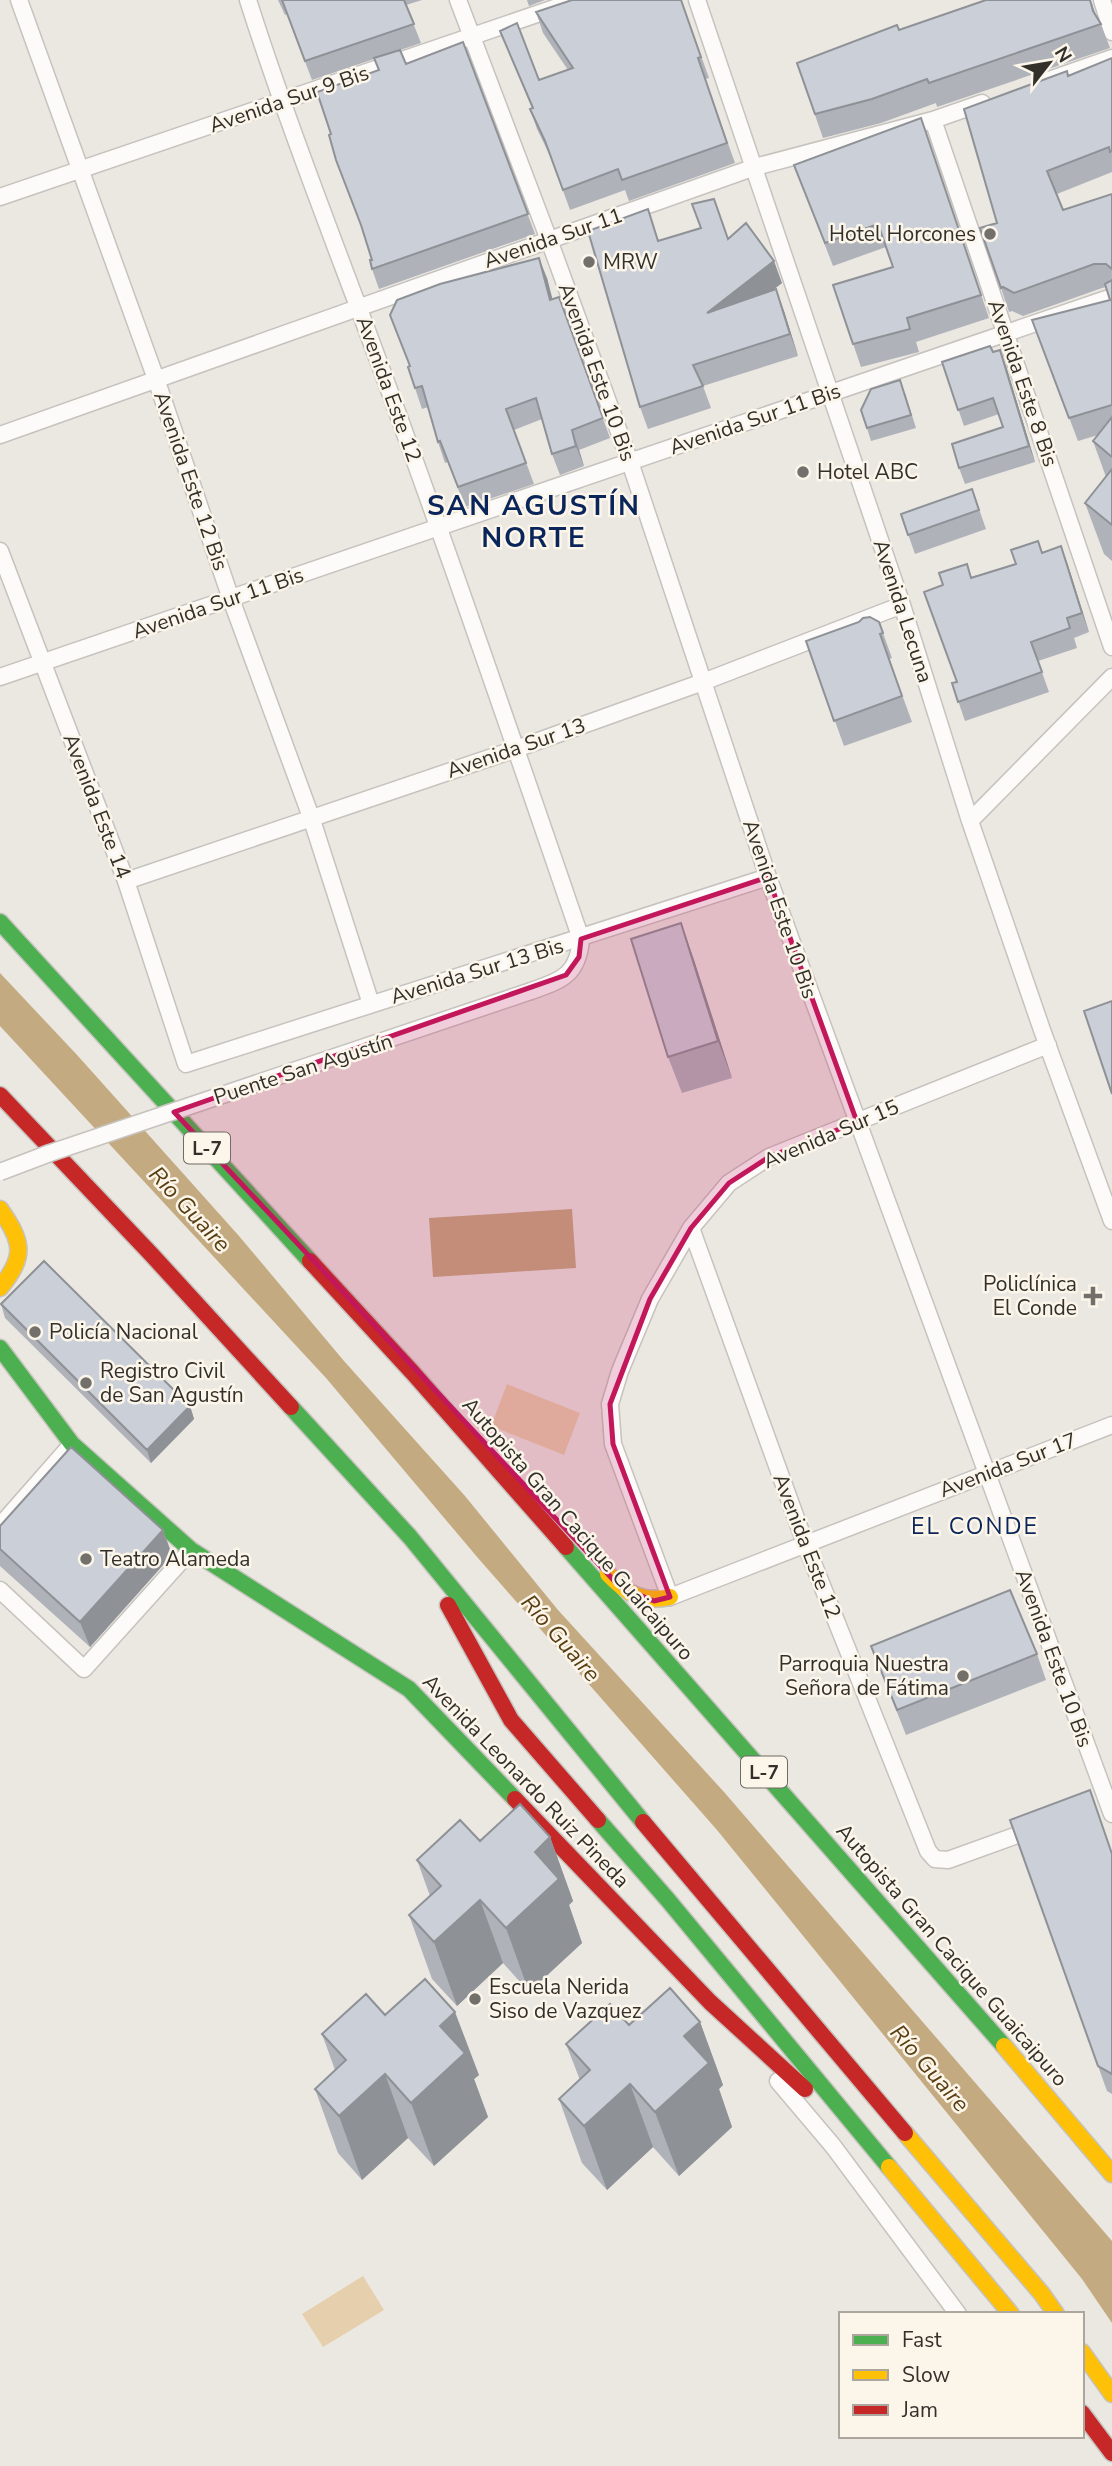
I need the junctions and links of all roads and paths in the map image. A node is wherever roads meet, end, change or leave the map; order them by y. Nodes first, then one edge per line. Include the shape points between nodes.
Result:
1 (19, 0) edge
2 (248, 0) edge
3 (458, 0) edge
4 (578, 0) edge
5 (696, 0) edge
6 (1102, 0) edge
7 (1112, 32) edge
8 (473, 37) junction
9 (1112, 58) edge
10 (1035, 85) edge
11 (997, 98) edge
12 (281, 103) junction
13 (933, 120) junction
14 (755, 167) junction
15 (80, 169) junction
16 (0, 197) edge
17 (549, 240) junction
18 (1112, 297) edge
19 (359, 307) junction
20 (1007, 333) junction
21 (156, 379) junction
22 (831, 393) junction
23 (0, 435) edge
24 (630, 462) junction
25 (439, 527) junction
26 (0, 551) edge
27 (231, 599) junction
28 (902, 605) junction
29 (1112, 647) edge
30 (43, 663) junction
31 (0, 677) edge
32 (1112, 677) edge
33 (703, 682) junction
34 (516, 749) junction
35 (311, 817) junction
36 (970, 821) junction
37 (768, 877) junction
38 (126, 881) junction
39 (0, 922) edge
40 (581, 939) junction
41 (371, 1004) junction
42 (1048, 1045) junction
43 (187, 1064) joint
44 (0, 1095) edge
45 (857, 1122) junction
46 (0, 1172) edge
47 (0, 1209) edge
48 (1112, 1221) edge
49 (691, 1228) junction
50 (0, 1288) edge
51 (0, 1348) edge
52 (413, 1373) junction
53 (1112, 1426) edge
54 (72, 1444) junction
55 (986, 1474) junction
56 (0, 1526) edge
57 (410, 1537) junction
58 (805, 1544) junction
59 (191, 1550) junction
60 (0, 1590) edge
61 (670, 1597) junction
62 (1107, 1806) edge
63 (1046, 1824) edge
64 (710, 2002) junction
65 (1112, 2174) edge
66 (897, 2176) junction
67 (957, 2312) edge
68 (1009, 2312) edge
69 (1055, 2312) edge
70 (1084, 2354) edge
71 (1112, 2394) edge
72 (1084, 2416) edge
73 (1112, 2453) edge

1 - 15 street, Avenida Este 12 Bis
2 - 12 street, Avenida Este 12
3 - 8 street, Avenida Este 10 Bis
4 - 8 street, Avenida Sur 9 Bis
5 - 14 street, Avenida Lecuna
6 - 7 street
8 - 12 street, Avenida Sur 9 Bis
8 - 17 street, Avenida Este 10 Bis
9 - 10 street
11 - 13 street, Avenida Sur 11
12 - 15 street, Avenida Sur 9 Bis
12 - 19 street, Avenida Este 12
13 - 14 street, Avenida Sur 11
13 - 20 street, Avenida Este 8 Bis
14 - 17 street, Avenida Sur 11
14 - 22 street, Avenida Lecuna
15 - 16 street, Avenida Sur 9 Bis
15 - 21 street, Avenida Este 12 Bis
17 - 19 street, Avenida Sur 11
17 - 24 street, Avenida Este 10 Bis
18 - 20 street, Avenida Sur 11 Bis
19 - 21 street, Avenida Sur 11
19 - 25 street, Avenida Este 12
20 - 22 street, Avenida Sur 11 Bis
20 - 29 street, Avenida Este 8 Bis
21 - 23 street, Avenida Sur 11
21 - 27 street, Avenida Este 12 Bis
22 - 24 street, Avenida Sur 11 Bis
22 - 28 street, Avenida Lecuna
24 - 25 street, Avenida Sur 11 Bis
24 - 33 street, Avenida Este 10 Bis
25 - 27 street, Avenida Sur 11 Bis
25 - 34 street, Avenida Este 12
26 - 30 street, Avenida Este 14
27 - 30 street, Avenida Sur 11 Bis
27 - 35 street, Avenida Este 12 Bis
28 - 33 street, Avenida Sur 13
28 - 36 street, Avenida Lecuna
30 - 31 street, Avenida Sur 11 Bis
30 - 38 street, Avenida Este 14
32 - 36 street
33 - 34 street, Avenida Sur 13
33 - 37 street, Avenida Este 10 Bis
34 - 35 street, Avenida Sur 13
34 - 40 street, Avenida Este 12
35 - 38 street, Avenida Sur 13
35 - 41 street, Avenida Este 12 Bis
36 - 42 street, Avenida Lecuna
37 - 40 street, Avenida Sur 13 Bis
37 - 45 street, Avenida Este 10 Bis
38 - 43 street, Avenida Este 14
39 - 52 main road, Autopista Gran Cacique Guaicaipuro / L-7
40 - 41 street, Avenida Sur 13 Bis
40 - 46 street, Puente San Agustín, bridge via 579,957 566,975 531,991
41 - 43 street, Avenida Sur 13 Bis
42 - 45 street, Avenida Sur 15
42 - 48 street, Avenida Lecuna
44 - 57 main road
45 - 49 street, Avenida Sur 15 via 769,1157 729,1184
45 - 55 street, Avenida Este 10 Bis
47 - 50 main road via 17,1234 20,1248 14,1272
49 - 58 street, Avenida Este 12
49 - 61 street, Avenida Sur 15 via 650,1299 610,1404 613,1444
51 - 54 main road, Avenida Leonardo Ruiz Pineda
52 - 61 main road via 620,1587 639,1599
52 - 65 main road, Autopista Gran Cacique Guaicaipuro / L-7 via 1032,2077
53 - 55 street, Avenida Sur 17
54 - 56 street
54 - 59 main road, Avenida Leonardo Ruiz Pineda
55 - 58 street, Avenida Sur 17
55 - 62 street, Avenida Este 10 Bis
57 - 66 main road via 512,1720
57 - 69 main road via 706,1899
58 - 61 street, Avenida Sur 17
58 - 63 street, Avenida Este 12 via 928,1851 935,1859 948,1860
59 - 60 street via 84,1668
59 - 64 main road, Avenida Leonardo Ruiz Pineda via 409,1689
64 - 66 main road
64 - 67 street, Avenida Leonardo Ruiz Pineda via 833,2146
66 - 68 main road
70 - 71 main road
72 - 73 main road

